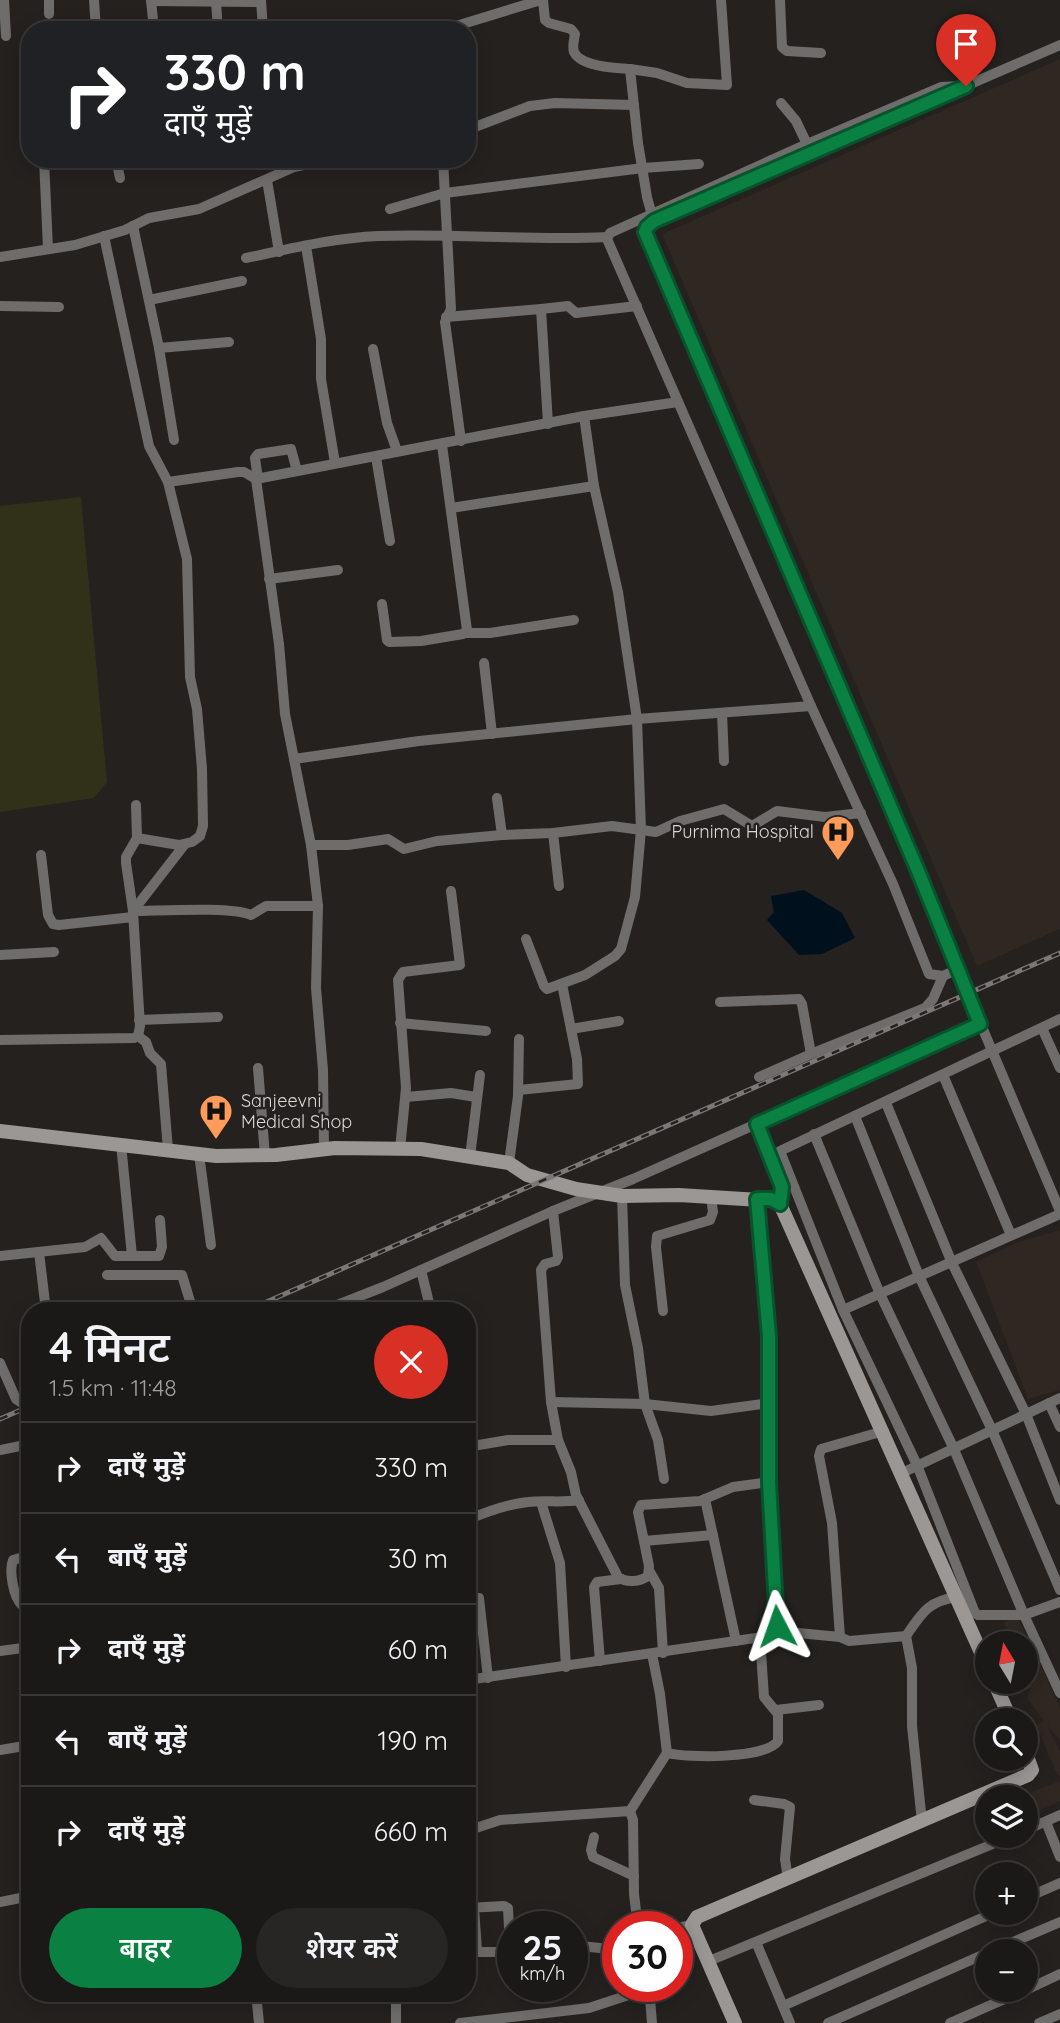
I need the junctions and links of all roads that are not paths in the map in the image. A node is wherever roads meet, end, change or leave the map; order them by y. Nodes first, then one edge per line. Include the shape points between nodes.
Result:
1 (4, 0) edge
2 (49, 0) edge
3 (94, 0) edge
4 (151, 0) edge
5 (542, 0) edge
6 (721, 0) edge
7 (780, 0) edge
8 (213, 1) edge
9 (261, 1) edge
10 (49, 14) dead end
11 (95, 21) edge
12 (153, 21) edge
13 (216, 21) edge
14 (262, 21) edge
15 (474, 21) edge
16 (6, 36) dead end
17 (1060, 45) edge
18 (821, 53) dead end
19 (630, 69) junction
20 (966, 86) junction
21 (781, 103) dead end
22 (634, 105) junction
23 (476, 127) edge
24 (807, 144) junction
25 (699, 164) dead end
26 (44, 168) edge
27 (118, 168) edge
28 (291, 168) edge
29 (444, 168) edge
30 (643, 168) junction
31 (120, 178) dead end
32 (267, 180) junction
33 (445, 193) junction
34 (390, 209) dead end
35 (653, 217) junction
36 (133, 226) junction
37 (104, 236) junction
38 (447, 236) junction
39 (607, 237) junction
40 (306, 246) junction
41 (48, 249) junction
42 (279, 251) junction
43 (0, 257) edge
44 (246, 258) dead end
45 (242, 281) dead end
46 (149, 300) junction
47 (0, 306) edge
48 (637, 306) junction
49 (59, 307) dead end
50 (541, 309) junction
51 (446, 317) junction
52 (229, 342) dead end
53 (159, 348) junction
54 (373, 349) dead end
55 (678, 402) junction
56 (584, 416) junction
57 (548, 424) junction
58 (174, 440) dead end
59 (461, 440) junction
60 (442, 444) junction
61 (397, 451) junction
62 (376, 457) junction
63 (335, 463) junction
64 (297, 471) junction
65 (257, 479) junction
66 (168, 482) junction
67 (594, 486) junction
68 (451, 508) junction
69 (390, 541) dead end
70 (338, 570) dead end
71 (269, 579) junction
72 (382, 604) dead end
73 (574, 620) dead end
74 (466, 633) junction
75 (484, 663) dead end
76 (811, 706) junction
77 (722, 713) junction
78 (637, 719) junction
79 (492, 734) junction
80 (294, 759) junction
81 (724, 761) dead end
82 (497, 797) dead end
83 (136, 805) dead end
84 (861, 813) junction
85 (641, 830) junction
86 (552, 833) junction
87 (502, 835) junction
88 (137, 838) junction
89 (185, 844) junction
90 (311, 845) junction
91 (41, 855) dead end
92 (559, 886) dead end
93 (451, 891) dead end
94 (318, 906) junction
95 (133, 914) junction
96 (526, 939) dead end
97 (54, 952) dead end
98 (0, 955) edge
99 (958, 969) junction
100 (943, 976) junction
101 (562, 984) junction
102 (720, 1002) dead end
103 (218, 1017) dead end
104 (1060, 1019) edge
105 (139, 1020) junction
106 (619, 1021) dead end
107 (401, 1023) junction
108 (980, 1024) junction
109 (1042, 1028) junction
110 (571, 1029) junction
111 (486, 1031) dead end
112 (138, 1036) junction
113 (519, 1038) dead end
114 (0, 1040) edge
115 (992, 1051) junction
116 (810, 1054) junction
117 (258, 1068) dead end
118 (1060, 1068) edge
119 (480, 1075) dead end
120 (943, 1075) junction
121 (759, 1077) dead end
122 (519, 1090) junction
123 (406, 1097) junction
124 (477, 1097) junction
125 (886, 1102) junction
126 (855, 1116) junction
127 (757, 1124) junction
128 (0, 1131) edge
129 (814, 1134) junction
130 (121, 1144) junction
131 (324, 1149) junction
132 (400, 1149) junction
133 (168, 1150) junction
134 (199, 1154) junction
135 (265, 1156) junction
136 (470, 1157) junction
137 (509, 1163) junction
138 (600, 1192) junction
139 (622, 1196) junction
140 (710, 1196) junction
141 (757, 1199) junction
142 (780, 1204) junction
143 (553, 1210) junction
144 (1060, 1213) edge
145 (160, 1220) dead end
146 (1011, 1234) junction
147 (211, 1245) dead end
148 (39, 1252) junction
149 (0, 1256) edge
150 (132, 1256) junction
151 (952, 1263) junction
152 (421, 1270) junction
153 (107, 1275) dead end
154 (919, 1276) junction
155 (880, 1294) junction
156 (45, 1302) edge
157 (190, 1302) edge
158 (344, 1302) edge
159 (429, 1302) edge
160 (843, 1310) junction
161 (663, 1311) dead end
162 (0, 1363) edge
163 (1055, 1400) edge
164 (21, 1402) edge
165 (551, 1402) junction
166 (769, 1403) junction
167 (645, 1404) junction
168 (1026, 1414) junction
169 (1060, 1427) edge
170 (992, 1430) junction
171 (884, 1431) junction
172 (558, 1440) junction
173 (476, 1445) edge
174 (21, 1446) edge
175 (953, 1447) junction
176 (0, 1450) edge
177 (917, 1465) junction
178 (902, 1473) junction
179 (664, 1479) dead end
180 (769, 1482) junction
181 (705, 1499) junction
182 (579, 1500) junction
183 (1060, 1500) edge
184 (541, 1502) junction
185 (476, 1517) edge
186 (713, 1535) junction
187 (644, 1541) junction
188 (21, 1558) edge
189 (650, 1572) junction
190 (621, 1579) junction
191 (1060, 1590) edge
192 (957, 1597) junction
193 (476, 1598) edge
194 (1060, 1602) edge
195 (21, 1604) edge
196 (1024, 1615) junction
197 (777, 1631) junction
198 (906, 1636) junction
199 (760, 1637) junction
200 (840, 1637) junction
201 (975, 1638) edge
202 (736, 1641) junction
203 (21, 1648) edge
204 (0, 1651) edge
205 (658, 1653) junction
206 (600, 1661) junction
207 (566, 1667) junction
208 (488, 1678) junction
209 (476, 1679) edge
210 (1060, 1693) edge
211 (819, 1705) dead end
212 (776, 1710) junction
213 (21, 1746) edge
214 (0, 1750) edge
215 (667, 1753) junction
216 (1030, 1771) edge
217 (754, 1800) dead end
218 (630, 1811) junction
219 (1060, 1815) edge
220 (922, 1822) junction
221 (1046, 1822) junction
222 (1038, 1825) edge
223 (476, 1827) edge
224 (594, 1837) dead end
225 (983, 1848) edge
226 (1060, 1857) edge
227 (634, 1876) junction
228 (788, 1879) junction
229 (1060, 1883) edge
230 (1038, 1893) edge
231 (21, 1898) edge
232 (0, 1902) edge
233 (476, 1908) edge
234 (508, 1911) edge
235 (637, 1911) edge
236 (975, 1921) edge
237 (1060, 1922) edge
238 (693, 1923) edge
239 (693, 1926) edge
240 (1020, 1939) edge
241 (756, 1942) junction
242 (476, 1951) edge
243 (497, 1951) edge
244 (975, 1959) edge
245 (709, 1961) junction
246 (1060, 1974) edge
247 (1038, 1984) edge
248 (257, 2002) edge
249 (396, 2002) edge
250 (607, 2002) edge
251 (651, 2002) edge
252 (998, 2002) edge
253 (783, 2006) junction
254 (566, 2010) junction
255 (1060, 2014) edge
256 (258, 2023) edge
257 (396, 2023) edge
258 (460, 2023) edge
259 (566, 2023) edge
260 (652, 2023) edge
261 (735, 2023) edge
262 (790, 2023) edge
263 (828, 2023) edge
264 (950, 2023) edge
265 (1039, 2023) edge

1 - 16 street
2 - 10 street
3 - 11 street
4 - 8 street
4 - 12 street
5 - 15 street
5 - 19 street via 545,20 575,34 573,48 581,59 601,67
6 - 19 street via 727,85 687,83
7 - 18 street via 782,47
8 - 9 street
8 - 13 street
9 - 14 street
17 - 20 street
19 - 22 street
20 - 24 street via 941,88
20 - 35 street
21 - 24 street
22 - 23 street via 530,106
22 - 30 street
24 - 35 street
25 - 30 street
26 - 41 street
27 - 31 street
28 - 32 street
29 - 33 street
30 - 33 street
30 - 35 street
32 - 36 street via 199,209 149,218
32 - 42 street
33 - 34 street
33 - 38 street
35 - 39 street
35 - 99 street via 646,237
36 - 37 street
36 - 46 street
37 - 41 street
37 - 66 street via 149,446
38 - 39 street
38 - 40 street via 377,236
38 - 51 street via 451,309
39 - 48 street
40 - 42 street
40 - 63 street
41 - 43 street
42 - 44 street
45 - 46 street
46 - 53 street
47 - 49 street
48 - 50 street via 576,313 568,306
48 - 55 street
50 - 51 street
50 - 57 street
51 - 59 street
52 - 53 street
53 - 58 street
54 - 61 street
55 - 56 street
55 - 76 street
56 - 57 street
56 - 67 street
57 - 59 street
59 - 60 street
60 - 61 street
60 - 68 street
61 - 62 street
62 - 63 street
62 - 69 street
63 - 64 street
64 - 65 street
64 - 65 street via 291,449 258,454
65 - 66 street via 238,472
65 - 71 street
66 - 89 street via 187,559 190,677 202,769 203,831
67 - 68 street
67 - 78 street via 615,570
68 - 74 street
70 - 71 street
71 - 80 street
72 - 74 street via 389,642
73 - 74 street
75 - 79 street
76 - 77 street
76 - 84 street
77 - 78 street
77 - 81 street
78 - 79 street
78 - 85 street
79 - 80 street
80 - 90 street
82 - 87 street
83 - 88 street
84 - 85 street via 825,817 777,810 752,826 724,809 656,832
84 - 100 street via 929,974
85 - 86 street via 612,826
85 - 101 street via 635,897 621,949 590,972
86 - 87 street
86 - 92 street
87 - 90 street via 404,849 388,839
88 - 89 street
88 - 95 street via 126,858
89 - 95 street
90 - 94 street
91 - 95 street via 53,924
93 - 107 street via 460,965 403,972 398,980
94 - 95 street via 266,906 251,915 225,911
94 - 131 street via 316,988
95 - 105 street
96 - 101 street via 544,986 551,989
97 - 98 street
99 - 100 street
99 - 108 street
100 - 116 street via 925,1008
101 - 110 street
102 - 116 street via 799,999
103 - 105 street
104 - 109 street
105 - 112 street
106 - 110 street
107 - 111 street
107 - 123 street
108 - 115 street
108 - 127 street
109 - 115 street
109 - 118 street
110 - 122 street via 578,1084
112 - 114 street
112 - 133 street via 161,1064
113 - 122 street
115 - 120 street
115 - 144 street
116 - 121 street
117 - 135 street
119 - 124 street
120 - 125 street
120 - 146 street
122 - 137 street
123 - 124 street via 451,1093
123 - 132 street
124 - 136 street
125 - 126 street
125 - 151 street
126 - 129 street
126 - 154 street
127 - 138 street
127 - 142 street via 782,1187
128 - 130 street
129 - 155 street
129 - 160 street via 780,1150
130 - 133 street
130 - 150 street
131 - 132 street
131 - 135 street
132 - 136 street
133 - 134 street
134 - 135 street
134 - 147 street
136 - 137 street
137 - 138 street via 527,1175
138 - 139 street
138 - 143 street
139 - 140 street
139 - 167 street via 625,1285
140 - 141 street
140 - 161 street via 710,1220 657,1236
141 - 142 street
141 - 166 street via 769,1336
142 - 171 street
143 - 152 street
143 - 165 street via 558,1257 541,1270
144 - 146 street
145 - 150 street via 159,1256
146 - 151 street
148 - 149 street
148 - 150 street via 85,1247 101,1238 114,1256
148 - 156 street
151 - 154 street
151 - 168 street
152 - 158 street
152 - 159 street
153 - 157 street via 183,1275
154 - 155 street
154 - 170 street
155 - 160 street
155 - 175 street
160 - 177 street
162 - 164 street
163 - 168 street
163 - 169 street
165 - 167 street
165 - 172 street
166 - 167 street via 711,1411
166 - 180 street
167 - 179 street via 658,1440
168 - 170 street
168 - 183 street
170 - 175 street
170 - 191 street
171 - 178 street
171 - 200 street via 819,1452 832,1523
172 - 173 street
172 - 182 street
174 - 176 street
175 - 177 street
175 - 196 street
177 - 178 street
177 - 196 street via 975,1613
178 - 192 street
180 - 181 street via 733,1487
180 - 197 street
181 - 186 street
181 - 187 street via 641,1505 638,1512
182 - 184 street
182 - 190 street
184 - 185 street via 529,1501
184 - 207 street via 561,1568
186 - 187 street
186 - 202 street
187 - 189 street
188 - 195 street via 13,1560 11,1568
189 - 190 street via 645,1579
189 - 205 street via 659,1588
190 - 206 street via 597,1582 594,1587
192 - 198 street via 929,1605
192 - 201 street
193 - 208 street
194 - 196 street
196 - 210 street
197 - 199 street
197 - 200 street
198 - 200 street via 849,1641
198 - 220 street
199 - 202 street
199 - 212 street via 764,1697
202 - 205 street
203 - 204 street
205 - 206 street
205 - 215 street
206 - 207 street
207 - 208 street
208 - 209 street
211 - 212 street
212 - 215 street via 778,1741 771,1748 728,1756
213 - 214 street
215 - 218 street
216 - 220 street
217 - 228 street via 790,1807
218 - 223 street via 500,1820
218 - 227 street
219 - 221 street
220 - 228 street
221 - 222 street
221 - 226 street
224 - 227 street via 593,1857
225 - 241 street
227 - 235 street
228 - 238 street
229 - 230 street
231 - 232 street
233 - 234 street
236 - 253 street
237 - 240 street
239 - 245 street
241 - 245 street
241 - 253 street
242 - 243 street
244 - 263 street
245 - 261 street
246 - 247 street
248 - 256 street
249 - 257 street
250 - 254 street
251 - 260 street
252 - 264 street
253 - 262 street
254 - 258 street
254 - 259 street
255 - 265 street

